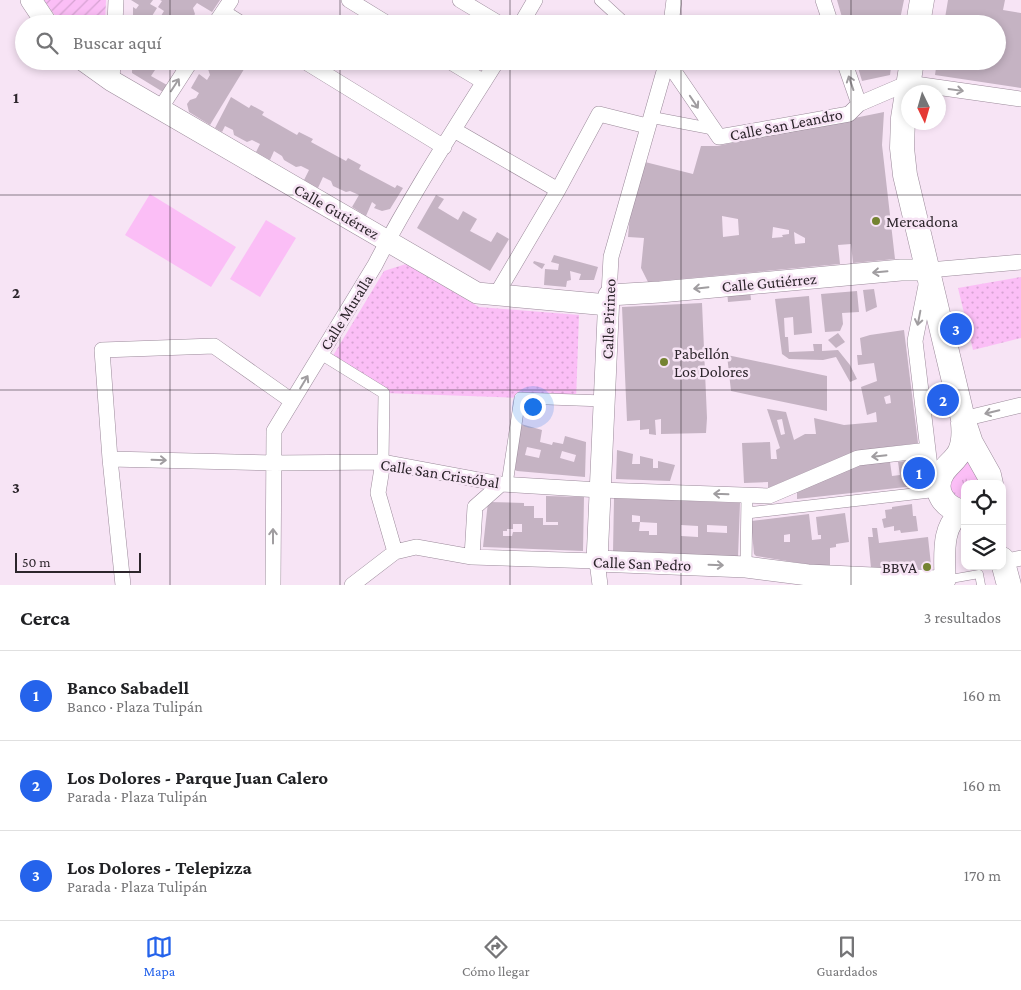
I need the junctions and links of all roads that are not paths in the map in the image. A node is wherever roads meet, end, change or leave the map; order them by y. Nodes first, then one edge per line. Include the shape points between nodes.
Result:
1 (31, 0) edge
2 (116, 0) edge
3 (349, 0) edge
4 (460, 0) edge
5 (535, 0) edge
6 (600, 0) edge
7 (674, 0) edge
8 (823, 0) edge
9 (922, 0) edge
10 (41, 15) edge
11 (115, 15) edge
12 (373, 15) edge
13 (485, 15) edge
14 (526, 15) edge
15 (616, 15) edge
16 (672, 15) edge
17 (828, 15) edge
18 (920, 15) edge
19 (185, 70) edge
20 (319, 70) edge
21 (464, 70) edge
22 (491, 70) edge
23 (664, 70) edge
24 (673, 70) edge
25 (847, 70) edge
26 (113, 71) edge
27 (910, 72) edge
28 (484, 82) junction
29 (1021, 99) edge
30 (859, 104) junction
31 (160, 109) junction
32 (649, 122) junction
33 (713, 129) junction
34 (454, 130) junction
35 (444, 147) junction
36 (558, 190) junction
37 (388, 241) junction
38 (1021, 262) edge
39 (929, 270) junction
40 (496, 295) junction
41 (608, 300) junction
42 (321, 354) junction
43 (292, 401) junction
44 (604, 401) junction
45 (1021, 406) edge
46 (963, 419) junction
47 (928, 450) junction
48 (110, 459) junction
49 (384, 462) junction
50 (274, 463) junction
51 (939, 478) junction
52 (989, 478) edge
53 (504, 484) junction
54 (600, 490) junction
55 (747, 495) junction
56 (961, 511) edge
57 (747, 513) junction
58 (961, 514) edge
59 (394, 552) junction
60 (945, 554) junction
61 (472, 557) junction
62 (1007, 560) edge
63 (597, 561) junction
64 (746, 567) junction
65 (945, 583) edge
66 (123, 585) edge
67 (273, 585) edge
68 (352, 585) edge
69 (600, 585) edge
70 (981, 585) edge
71 (1009, 585) edge

1 - 10 main road
2 - 11 street
3 - 12 street
4 - 13 street
5 - 14 street
6 - 15 street
7 - 16 street
8 - 17 street
9 - 18 main road
31 -> 19 street
20 - 35 street
21 - 28 street
22 - 28 street, Calle Muralla
23 - 32 street, Calle Pirineo
24 -> 33 street, Calle San Leandro
30 -> 25 street
26 - 31 main road, Calle Gutiérrez
27 -> 29 street
27 - 30 street, Calle San Leandro
27 - 39 main road via 902,148 909,196
28 - 34 street, Calle Muralla
30 - 33 street, Calle San Leandro via 849,114 719,137
31 - 37 main road, Calle Gutiérrez
32 - 33 street
32 - 36 street via 599,114
32 - 41 street, Calle Pirineo via 610,257
34 - 35 street, Calle Muralla
34 - 36 street
35 - 37 street, Calle Muralla
36 - 40 street
37 - 40 main road, Calle Gutiérrez via 477,293
37 - 42 street, Calle Muralla
38 - 39 street
39 -> 41 main road, Calle Gutiérrez via 660,292
39 - 46 main road
39 -> 47 street via 914,341
40 - 41 main road, Calle Gutiérrez
41 - 44 main road, Calle Pirineo
43 -> 42 street, Calle Muralla
42 - 49 street via 384,393
43 - 48 street via 214,346 102,350
43 - 50 street, Calle Muralla via 274,430
44 - 53 street via 520,398
44 - 54 main road, Calle Pirineo
45 -> 46 street
46 - 51 main road via 962,446 958,456
46 - 52 main road
47 - 51 street
47 -> 55 street, Calle San Cristóbal via 858,458 769,496
48 -> 50 street, Calle San Cristóbal
48 - 66 street
49 - 50 street, Calle San Cristóbal
49 - 53 street, Calle San Cristóbal
49 - 59 street via 378,493
67 -> 50 street, Calle Muralla
51 - 52 main road via 958,460 967,460 978,464
51 - 56 main road via 942,499
51 - 57 street
51 - 60 street
53 - 54 street, Calle San Cristóbal
53 - 61 street via 475,508
55 -> 54 street, Calle San Cristóbal
54 - 63 main road, Calle Pirineo
55 - 57 street
57 - 64 street
58 - 60 main road via 949,529
59 - 61 street, Calle San Pedro via 416,547
59 - 68 street, Calle San Pedro
60 - 65 main road
61 - 63 street, Calle San Pedro
62 - 71 main road
63 -> 64 main road, Calle San Pedro
63 - 69 street, Calle Pirineo
64 - 65 main road, Calle San Pedro via 808,575
65 - 70 lane via 979,574

